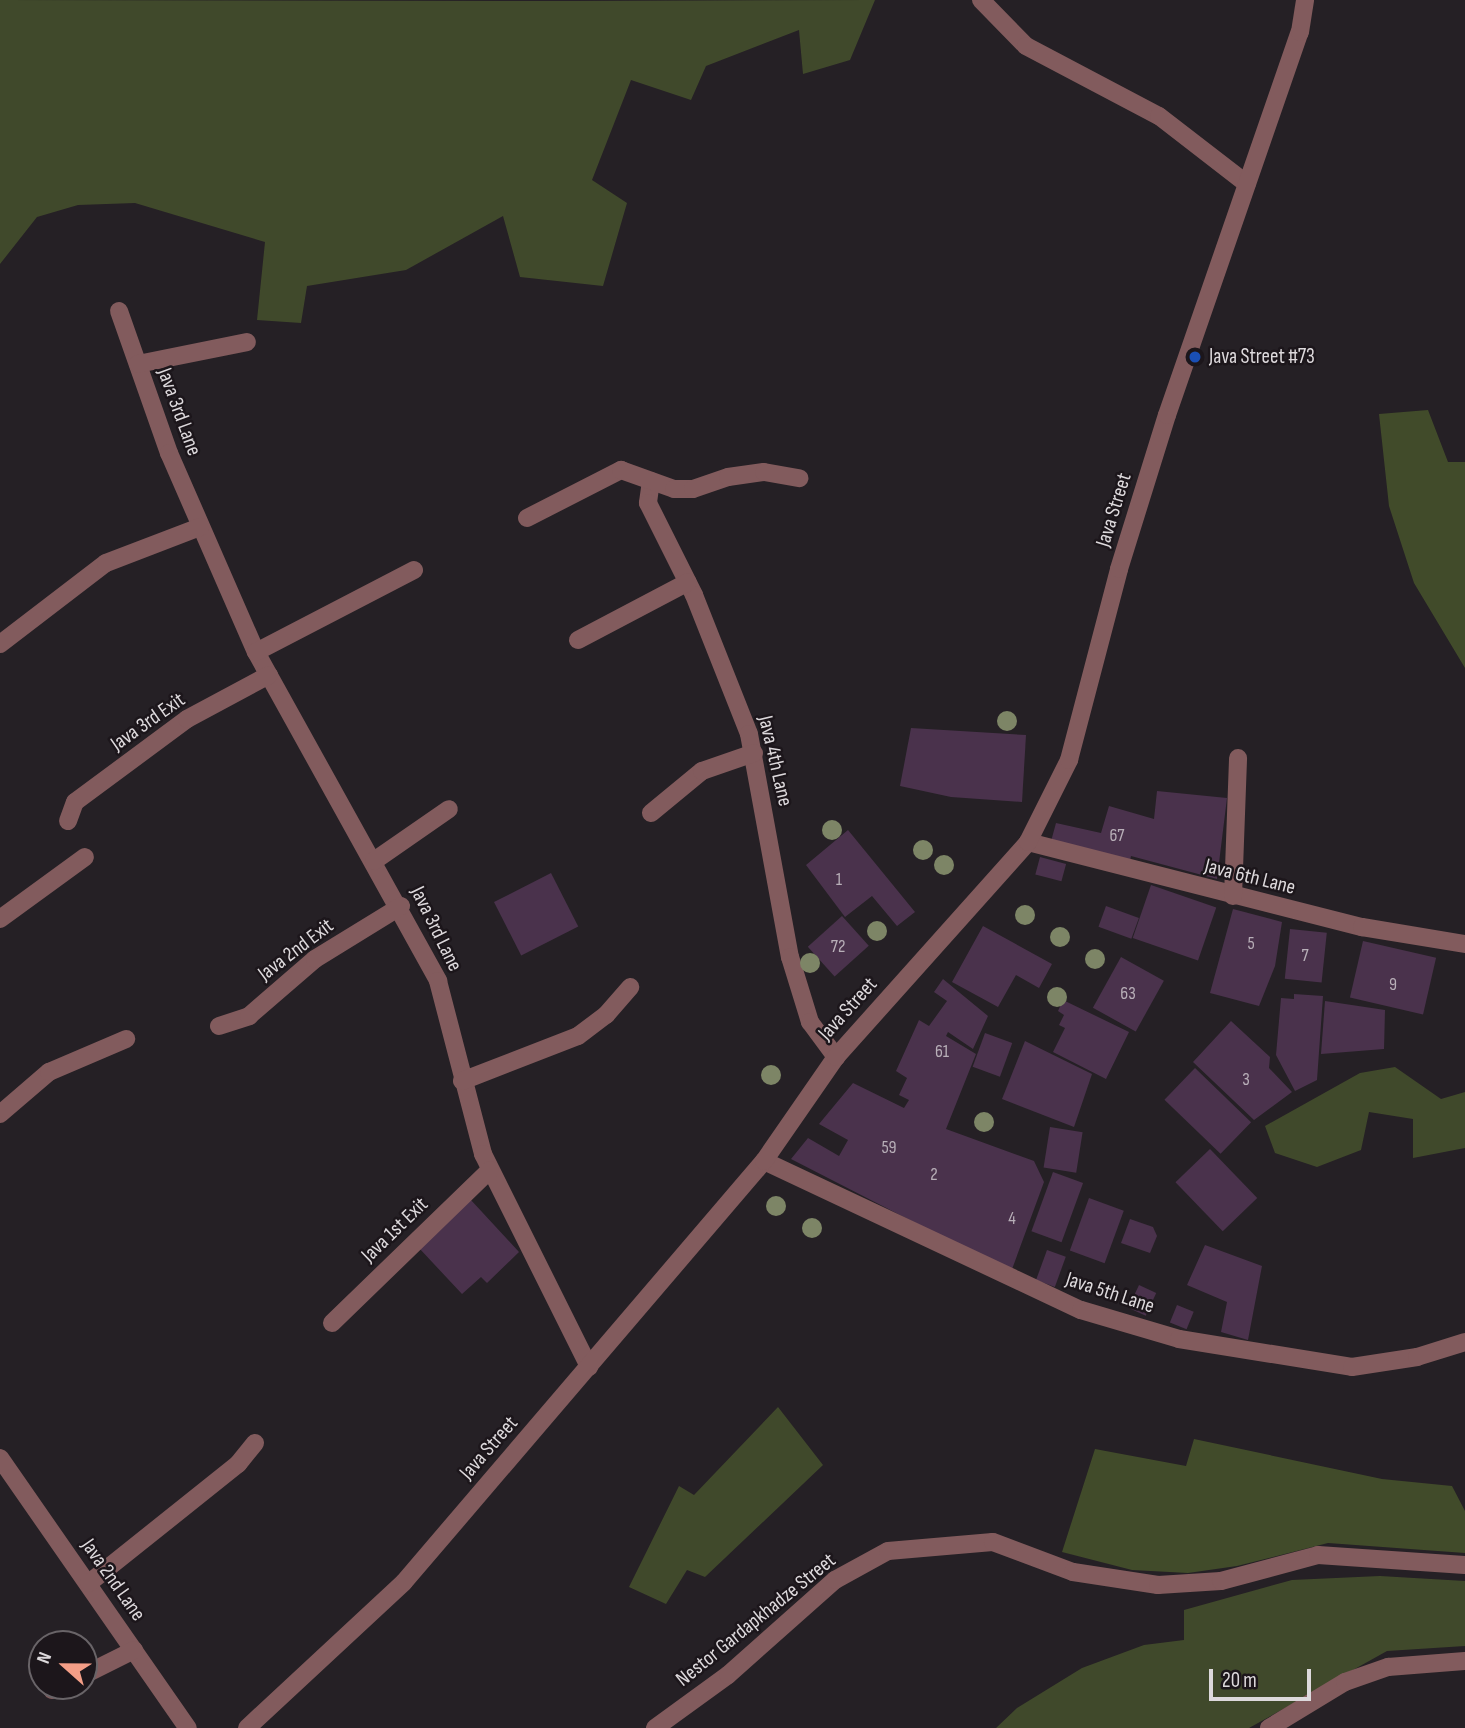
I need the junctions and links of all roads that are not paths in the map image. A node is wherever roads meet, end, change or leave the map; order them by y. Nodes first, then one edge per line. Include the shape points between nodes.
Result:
1 (981, 0) edge
2 (1306, 0) edge
3 (1247, 184) junction
4 (119, 311) dead end
5 (247, 342) dead end
6 (138, 364) junction
7 (799, 478) dead end
8 (651, 481) junction
9 (527, 518) dead end
10 (200, 527) junction
11 (414, 570) dead end
12 (688, 582) junction
13 (578, 640) dead end
14 (0, 644) edge
15 (256, 652) junction
16 (269, 676) junction
17 (754, 753) junction
18 (1238, 758) dead end
19 (449, 809) dead end
20 (651, 813) dead end
21 (68, 821) dead end
22 (1028, 842) junction
23 (85, 858) dead end
24 (374, 861) junction
25 (1233, 896) junction
26 (401, 906) junction
27 (0, 919) edge
28 (1465, 944) edge
29 (630, 987) dead end
30 (219, 1026) dead end
31 (126, 1039) dead end
32 (836, 1057) junction
33 (462, 1081) junction
34 (0, 1114) edge
35 (764, 1161) junction
36 (490, 1170) junction
37 (332, 1323) dead end
38 (1465, 1342) edge
39 (589, 1367) junction
40 (255, 1443) dead end
41 (1, 1461) edge
42 (1465, 1565) edge
43 (89, 1583) junction
44 (134, 1650) junction
45 (1465, 1661) edge
46 (98, 1668) edge
47 (188, 1728) edge
48 (247, 1728) edge
49 (655, 1728) edge
50 (1269, 1728) edge

1 - 3 street via 1026,47 1159,116
2 - 3 street, Java Street via 1300,32
3 - 22 street, Java Street via 1163,427 1069,760
4 - 6 street, Java 3rd Lane
5 - 6 street
6 - 10 street, Java 3rd Lane
7 - 8 street via 764,472 728,477 693,489
8 - 9 street via 621,470 609,472
8 - 12 street, Java 4th Lane via 648,503
10 - 14 street via 106,562
10 - 15 street, Java 3rd Lane
11 - 15 street
12 - 13 street
12 - 17 street, Java 4th Lane
15 - 16 street, Java 3rd Lane
16 - 21 street, Java 3rd Exit via 187,719 75,802
16 - 24 street, Java 3rd Lane
17 - 20 street via 702,771
17 - 32 street, Java 4th Lane via 790,957 810,1023
18 - 25 street
19 - 24 street
22 - 25 street, Java 6th Lane
22 - 32 street, Java Street
23 - 27 street
24 - 26 street, Java 3rd Lane
25 - 28 street, Java 6th Lane via 1362,927
26 - 30 street, Java 2nd Exit via 315,959 249,1016
26 - 33 street, Java 3rd Lane via 438,981
29 - 33 street via 606,1015 579,1036
31 - 34 street via 49,1072
32 - 35 street, Java Street
33 - 36 street, Java 3rd Lane
35 - 38 street, Java 5th Lane via 1057,1300 1179,1339 1352,1367 1417,1357
35 - 39 street, Java Street
36 - 37 street, Java 1st Exit
36 - 39 street, Java 3rd Lane
39 - 48 street, Java Street via 404,1582
40 - 43 street via 238,1464
41 - 43 street, Java 2nd Lane
42 - 49 street, Nestor Gardapkhadze Street via 1318,1555 1221,1581 1158,1585 1073,1572 993,1542 888,1550 835,1580 727,1675
43 - 44 street, Java 2nd Lane
44 - 46 street
44 - 47 street, Java 2nd Lane
45 - 50 street via 1388,1667 1345,1682

